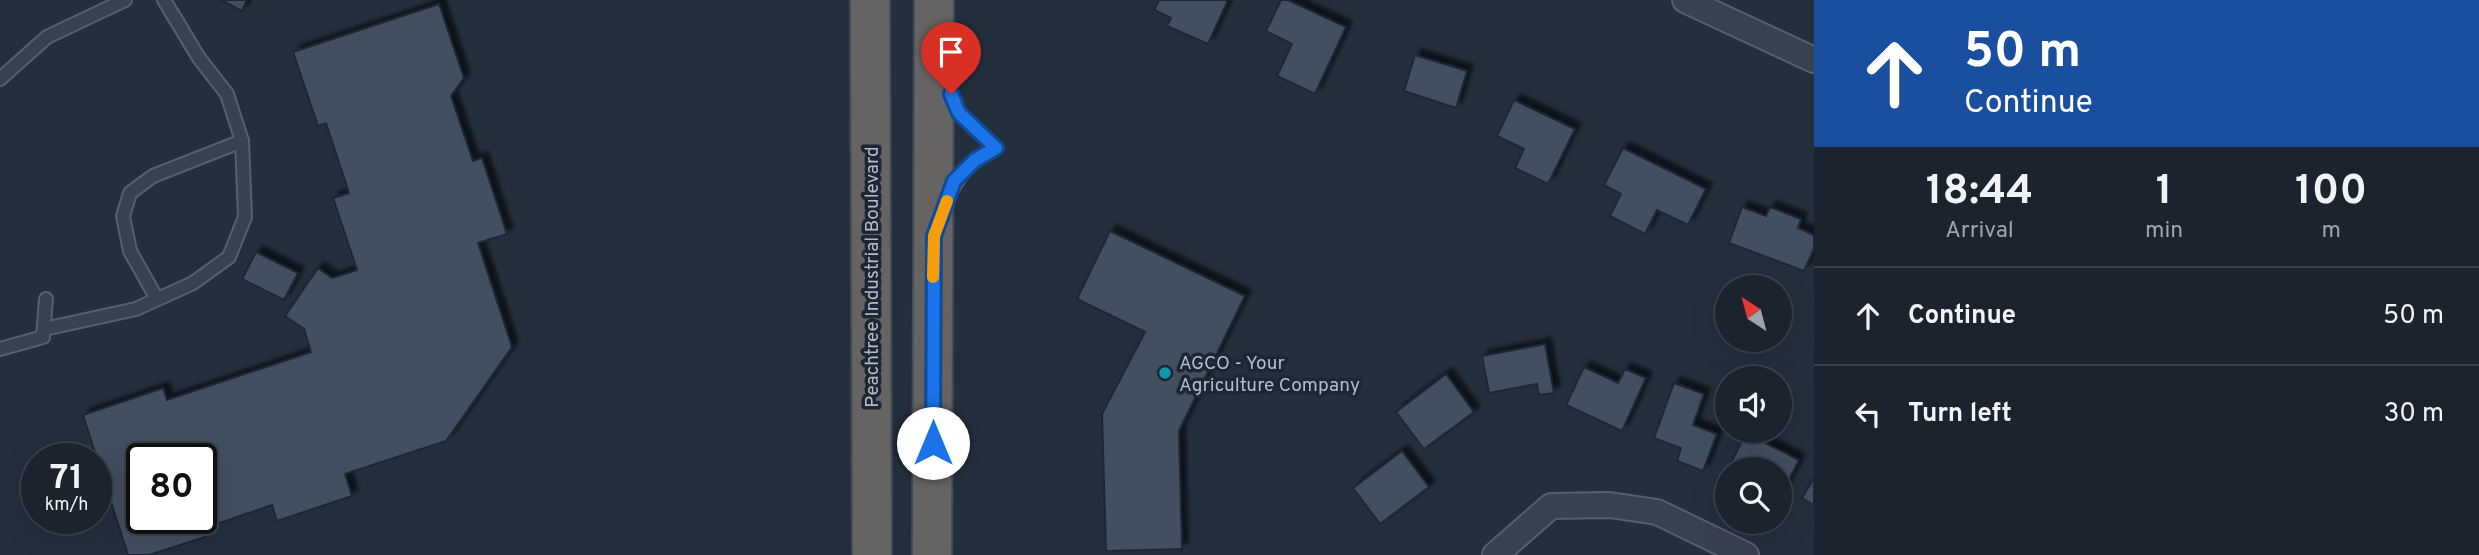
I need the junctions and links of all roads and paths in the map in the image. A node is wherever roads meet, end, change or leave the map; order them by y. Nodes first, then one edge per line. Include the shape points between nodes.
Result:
1 (125, 0) edge
2 (164, 0) edge
3 (870, 0) edge
4 (934, 0) edge
5 (1685, 0) edge
6 (934, 58) junction
7 (1814, 60) edge
8 (0, 79) edge
9 (242, 141) junction
10 (934, 236) junction
11 (46, 299) dead end
12 (157, 299) junction
13 (44, 329) junction
14 (0, 349) edge
15 (872, 555) edge
16 (932, 555) edge
17 (1495, 555) edge
18 (1746, 555) edge

1 - 8 lane via 47,37
2 - 9 lane via 227,94
3 - 15 highway, Peachtree Industrial Boulevard
4 - 6 highway
5 - 7 street
6 - 10 highway
6 - 10 lane via 959,113 996,148 975,160 954,181
9 - 12 lane via 245,217 229,257 192,283
9 - 12 lane via 153,176 130,193 122,216 130,251
10 - 16 highway
11 - 13 lane
12 - 13 lane via 136,309
13 - 14 lane via 43,337
17 - 18 street via 1551,506 1610,505 1657,512

